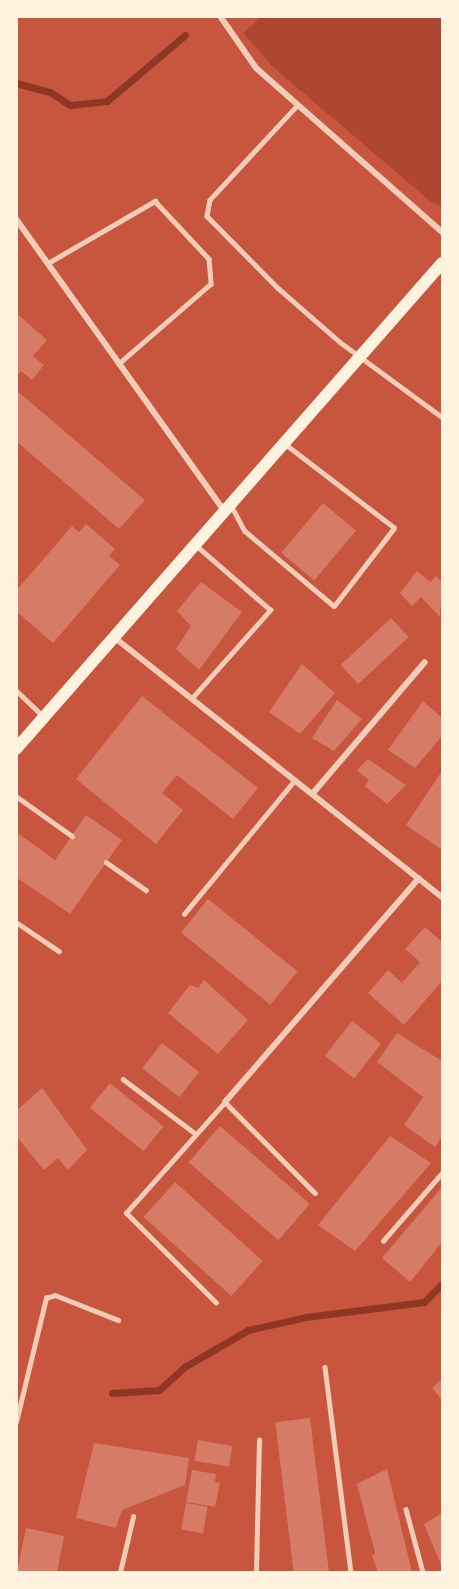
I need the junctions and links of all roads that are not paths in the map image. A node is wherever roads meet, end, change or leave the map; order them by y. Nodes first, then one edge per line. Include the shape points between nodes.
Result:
1 (220, 16) edge
2 (298, 105) junction
3 (16, 219) edge
4 (442, 232) edge
5 (48, 263) junction
6 (442, 263) edge
7 (359, 358) junction
8 (119, 364) junction
9 (442, 417) edge
10 (284, 443) junction
11 (227, 508) junction
12 (195, 545) junction
13 (115, 638) junction
14 (425, 662) dead end
15 (16, 690) edge
16 (192, 698) junction
17 (44, 717) junction
18 (16, 750) edge
19 (296, 780) junction
20 (313, 792) junction
21 (16, 796) edge
22 (72, 836) dead end
23 (106, 862) dead end
24 (419, 878) junction
25 (146, 890) dead end
26 (442, 897) edge
27 (184, 914) dead end
28 (16, 922) edge
29 (59, 951) dead end
30 (123, 1079) dead end
31 (225, 1102) junction
32 (196, 1134) junction
33 (442, 1173) edge
34 (315, 1193) dead end
35 (383, 1241) dead end
36 (216, 1303) dead end
37 (118, 1320) dead end
38 (325, 1367) dead end
39 (16, 1422) edge
40 (259, 1440) dead end
41 (406, 1509) dead end
42 (133, 1517) dead end
43 (120, 1572) edge
44 (256, 1572) edge
45 (351, 1572) edge
46 (423, 1572) edge

1 - 2 street via 256,68
2 - 4 street
2 - 7 lane via 210,200 207,216 278,288
3 - 5 street
5 - 8 street
5 - 8 lane via 155,201 209,259 211,284
6 - 7 main road
7 - 9 lane
7 - 10 main road
8 - 11 street
10 - 11 main road
10 - 11 lane via 394,528 334,606 245,531
11 - 12 main road
12 - 13 main road
12 - 16 lane via 270,610
13 - 16 street
13 - 17 main road
14 - 20 street
15 - 17 lane
16 - 19 street
17 - 18 main road
19 - 20 street
19 - 27 lane
20 - 24 street
21 - 22 lane
23 - 25 lane
24 - 26 street
24 - 31 street
28 - 29 lane
30 - 32 lane
31 - 32 lane
31 - 34 lane
32 - 36 lane via 126,1213
33 - 35 lane
37 - 39 lane via 55,1295 46,1298
38 - 45 lane
40 - 44 lane
41 - 46 lane
42 - 43 lane

